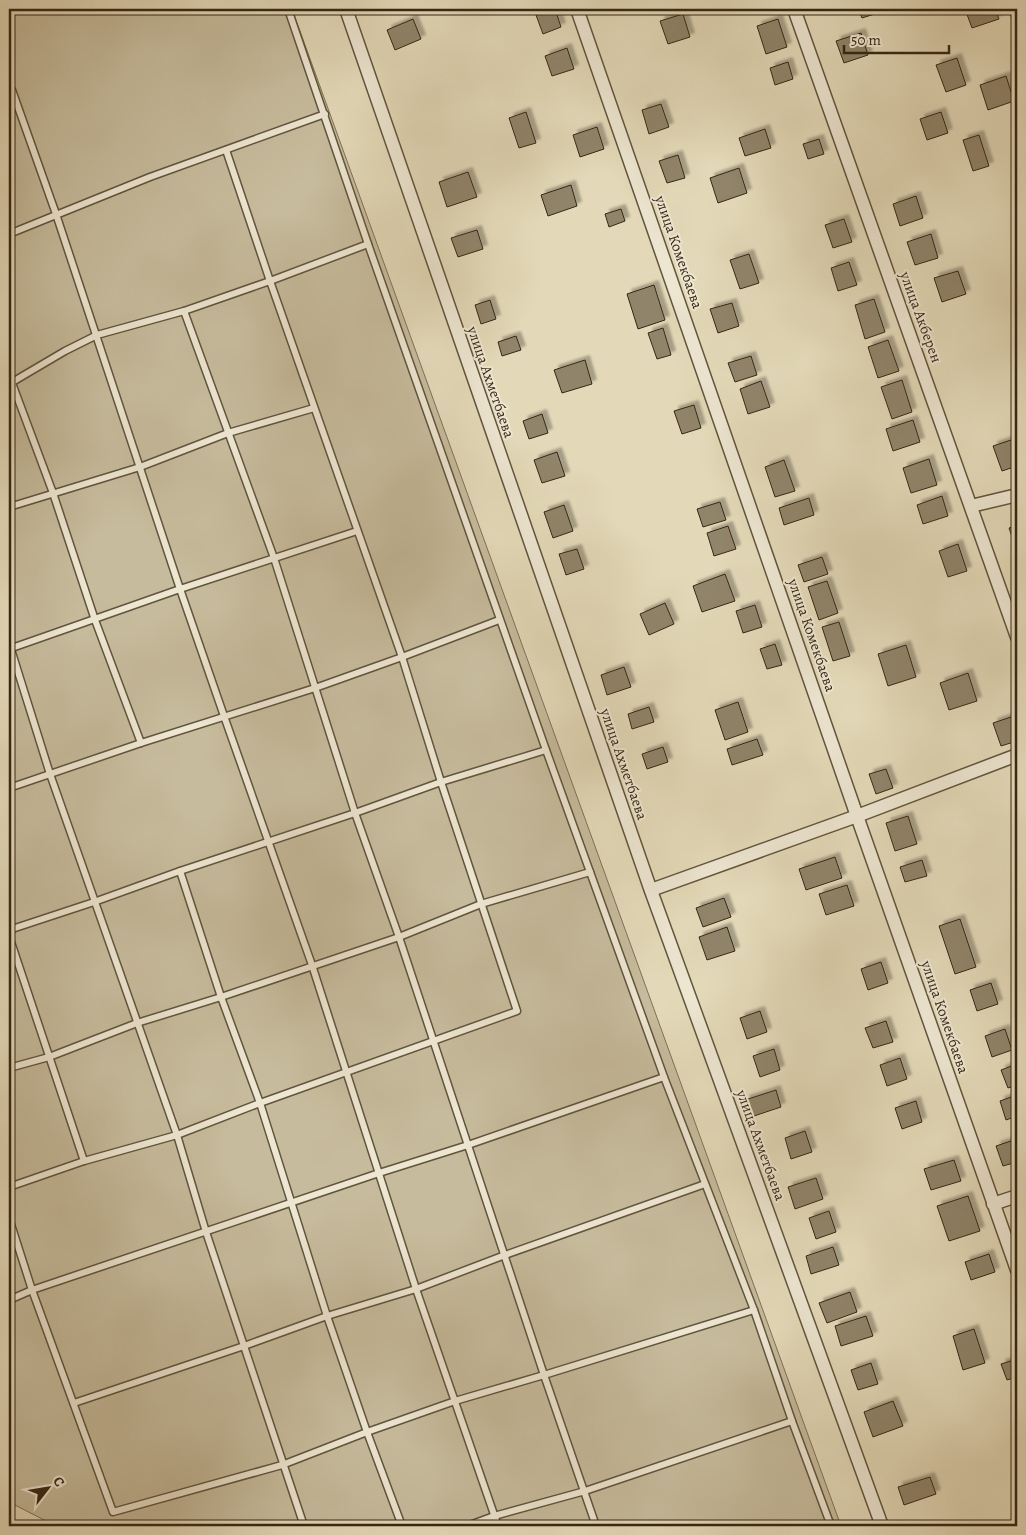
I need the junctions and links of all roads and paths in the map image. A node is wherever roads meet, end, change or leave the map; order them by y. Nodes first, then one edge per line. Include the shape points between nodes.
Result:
1 (288, 9) edge
2 (346, 9) edge
3 (577, 9) edge
4 (794, 9) edge
5 (1016, 9) edge
6 (1017, 13) edge
7 (9, 91) edge
8 (325, 114) junction
9 (226, 150) junction
10 (56, 214) junction
11 (9, 234) edge
12 (368, 244) junction
13 (270, 281) junction
14 (184, 311) junction
15 (97, 334) junction
16 (11, 383) edge
17 (314, 408) junction
18 (228, 433) junction
19 (140, 467) junction
20 (53, 493) junction
21 (1017, 495) edge
22 (971, 506) junction
23 (9, 507) edge
24 (357, 531) junction
25 (274, 558) junction
26 (180, 589) junction
27 (95, 620) junction
28 (499, 620) junction
29 (1017, 637) edge
30 (9, 647) edge
31 (402, 657) junction
32 (315, 688) junction
33 (224, 716) junction
34 (141, 743) junction
35 (546, 750) junction
36 (1017, 755) edge
37 (50, 774) junction
38 (441, 782) junction
39 (9, 788) edge
40 (355, 813) junction
41 (857, 816) junction
42 (267, 842) junction
43 (180, 871) junction
44 (590, 872) junction
45 (651, 890) junction
46 (94, 902) junction
47 (482, 904) junction
48 (9, 930) edge
49 (9, 936) edge
50 (399, 937) junction
51 (312, 965) junction
52 (221, 997) junction
53 (137, 1024) junction
54 (434, 1041) junction
55 (49, 1057) junction
56 (9, 1068) edge
57 (346, 1072) junction
58 (664, 1077) junction
59 (260, 1102) junction
60 (177, 1135) junction
61 (468, 1145) junction
62 (84, 1162) junction
63 (379, 1173) junction
64 (705, 1184) junction
65 (9, 1187) edge
66 (1017, 1196) edge
67 (291, 1202) junction
68 (993, 1204) junction
69 (9, 1218) edge
70 (206, 1232) junction
71 (505, 1254) junction
72 (1017, 1270) edge
73 (416, 1289) junction
74 (32, 1290) junction
75 (9, 1300) edge
76 (754, 1310) junction
77 (327, 1316) junction
78 (244, 1346) junction
79 (544, 1375) junction
80 (455, 1401) junction
81 (74, 1403) junction
82 (792, 1421) junction
83 (367, 1432) junction
84 (282, 1465) junction
85 (584, 1491) junction
86 (494, 1516) junction
87 (304, 1526) edge
88 (402, 1526) edge
89 (467, 1526) edge
90 (498, 1526) edge
91 (596, 1526) edge
92 (831, 1526) edge
93 (882, 1526) edge

1 - 8 lane
2 - 45 street, улица Ахметбаева
3 - 41 street, улица Комекбаева
4 - 22 street, улица Акберен
5 - 6 street
7 - 10 lane via 12,90
8 - 9 lane
8 - 12 lane
9 - 10 lane
9 - 13 lane
10 - 11 lane
10 - 15 lane
12 - 13 lane
12 - 28 lane
13 - 14 lane
13 - 17 lane
14 - 15 lane
14 - 18 lane
15 - 16 lane
15 - 19 lane
16 - 20 lane
17 - 18 lane
17 - 24 lane
18 - 19 lane
18 - 25 lane
19 - 20 lane
19 - 26 lane
20 - 23 lane
20 - 27 lane
21 - 22 street
22 - 29 street, улица Акберен
24 - 25 lane
24 - 31 lane
25 - 26 lane
25 - 32 lane
26 - 27 lane
26 - 33 lane
27 - 30 lane
27 - 34 lane
28 - 31 lane
28 - 35 lane
30 - 37 lane
31 - 32 lane
31 - 38 lane
32 - 33 lane
32 - 40 lane
33 - 34 lane
33 - 42 lane
34 - 37 lane
35 - 38 lane
35 - 44 lane
36 - 41 street
37 - 39 lane
37 - 46 lane
38 - 40 lane
38 - 47 lane
40 - 42 lane
40 - 50 lane
41 - 45 street
41 - 68 street, улица Комекбаева
42 - 43 lane
42 - 51 lane
43 - 46 lane
43 - 52 lane
44 - 47 lane
44 - 58 lane
45 - 93 street, улица Ахметбаева
46 - 48 lane
46 - 53 lane
47 - 50 lane
47 - 54 lane via 517,1011
49 - 55 lane
50 - 51 lane
50 - 54 lane
51 - 52 lane
51 - 57 lane
52 - 53 lane
52 - 59 lane
53 - 55 lane
53 - 60 lane
54 - 57 lane
54 - 61 lane
55 - 56 lane
55 - 62 lane
57 - 59 lane
57 - 63 lane
58 - 61 lane
58 - 64 lane
59 - 60 lane
59 - 67 lane
60 - 62 lane
60 - 70 lane
61 - 63 lane
61 - 71 lane
62 - 65 lane
63 - 67 lane
63 - 73 lane
64 - 71 lane
64 - 76 lane
66 - 68 street
67 - 70 lane
67 - 77 lane
68 - 72 street, улица Комекбаева
69 - 74 lane
70 - 74 lane
70 - 78 lane
71 - 73 lane
71 - 79 lane
73 - 77 lane
73 - 80 lane
74 - 75 lane
74 - 81 lane
76 - 79 lane
76 - 82 lane
77 - 78 lane
77 - 83 lane
78 - 81 lane
78 - 84 lane
79 - 80 lane
79 - 85 lane
80 - 83 lane
80 - 86 lane
81 - 84 lane via 113,1512
82 - 85 lane
82 - 92 lane
83 - 84 lane
83 - 88 lane
84 - 87 lane
85 - 86 lane
85 - 91 lane
86 - 89 lane
86 - 90 lane

